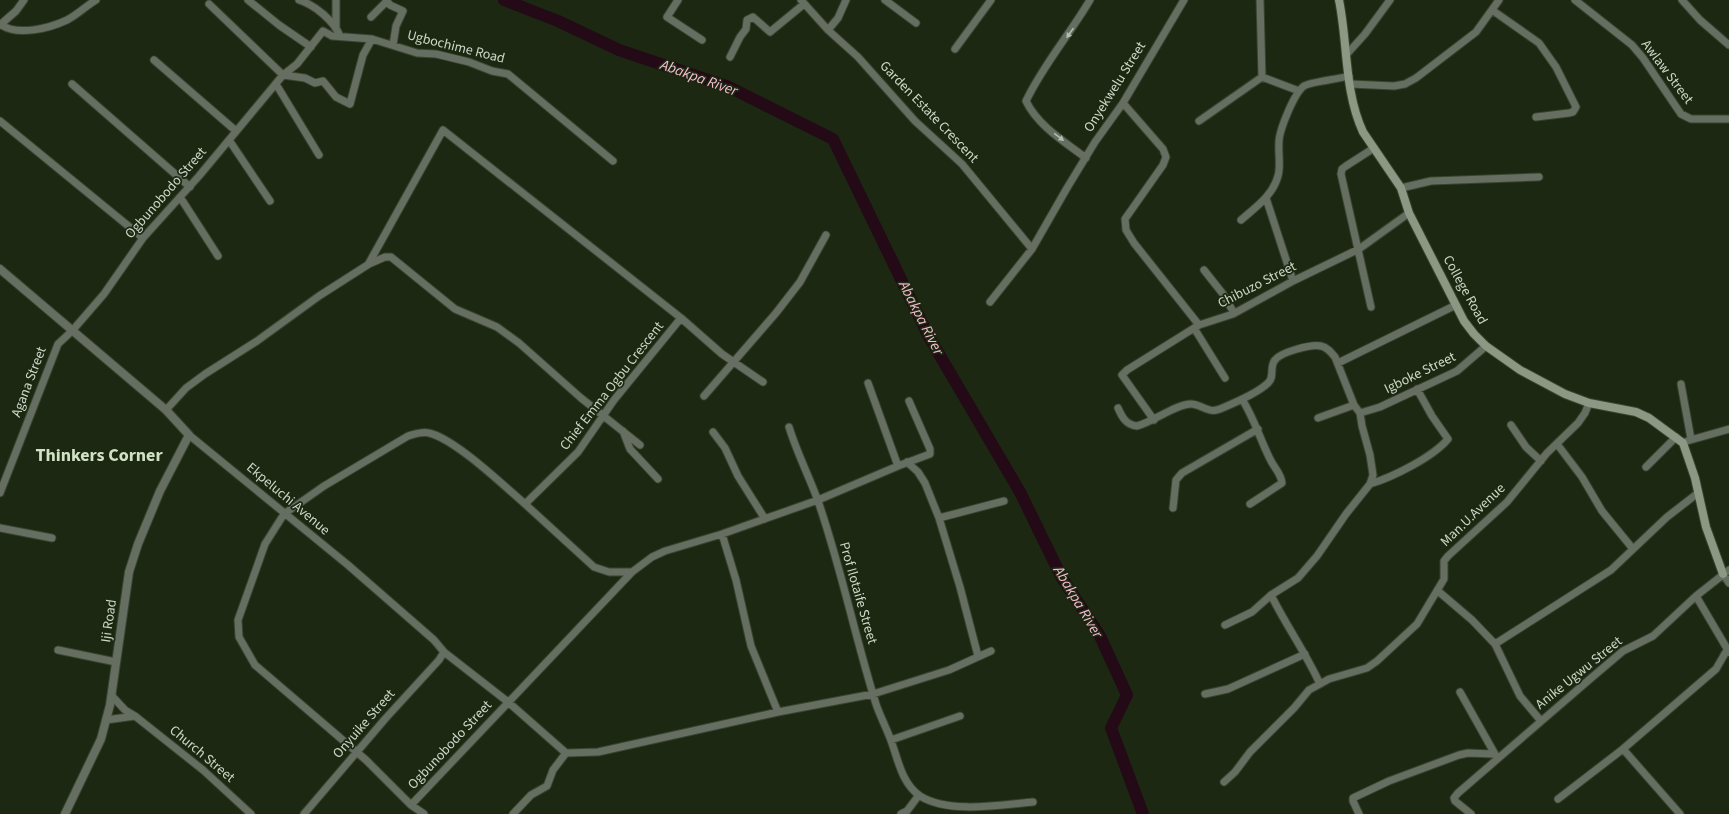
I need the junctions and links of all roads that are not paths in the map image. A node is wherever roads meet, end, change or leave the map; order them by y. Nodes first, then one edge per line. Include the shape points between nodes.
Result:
1 (24, 0) edge
2 (96, 0) edge
3 (248, 0) edge
4 (299, 0) edge
5 (336, 0) edge
6 (678, 0) edge
7 (846, 0) edge
8 (885, 0) edge
9 (991, 0) edge
10 (1090, 0) edge
11 (1184, 0) edge
12 (1260, 0) edge
13 (1339, 0) edge
14 (1390, 0) edge
15 (1499, 0) edge
16 (1575, 0) edge
17 (1682, 0) edge
18 (386, 1) edge
19 (802, 2) edge
20 (210, 4) dead end
21 (1492, 10) junction
22 (371, 17) dead end
23 (916, 23) dead end
24 (0, 25) edge
25 (336, 28) junction
26 (828, 30) junction
27 (340, 36) junction
28 (372, 39) junction
29 (702, 40) dead end
30 (393, 45) junction
31 (1729, 46) edge
32 (311, 47) junction
33 (955, 49) dead end
34 (1346, 55) junction
35 (730, 57) dead end
36 (154, 60) dead end
37 (283, 75) junction
38 (1262, 77) junction
39 (1349, 80) junction
40 (72, 84) dead end
41 (276, 84) junction
42 (1299, 91) junction
43 (1123, 103) junction
44 (1536, 117) dead end
45 (1729, 119) edge
46 (0, 121) edge
47 (1199, 121) dead end
48 (236, 131) junction
49 (229, 140) junction
50 (1374, 148) junction
51 (319, 154) dead end
52 (1086, 158) junction
53 (612, 161) dead end
54 (1539, 177) dead end
55 (190, 187) junction
56 (1401, 188) junction
57 (180, 197) junction
58 (1266, 198) junction
59 (270, 201) dead end
60 (1410, 213) junction
61 (1241, 220) dead end
62 (826, 235) dead end
63 (143, 238) junction
64 (1032, 249) junction
65 (1359, 249) junction
66 (218, 256) dead end
67 (369, 264) junction
68 (0, 269) edge
69 (1204, 270) dead end
70 (1293, 281) junction
71 (990, 302) dead end
72 (1456, 305) junction
73 (1371, 307) dead end
74 (1234, 313) junction
75 (681, 318) junction
76 (1196, 326) junction
77 (72, 331) junction
78 (1486, 346) junction
79 (733, 361) junction
80 (1338, 363) junction
81 (1225, 378) dead end
82 (763, 382) dead end
83 (868, 383) dead end
84 (1681, 384) dead end
85 (1417, 389) junction
86 (704, 396) dead end
87 (1242, 399) junction
88 (909, 401) dead end
89 (1588, 404) junction
90 (1354, 405) junction
91 (1118, 408) dead end
92 (166, 410) junction
93 (1360, 413) junction
94 (604, 416) junction
95 (1318, 418) dead end
96 (1154, 420) junction
97 (1511, 425) dead end
98 (789, 428) dead end
99 (1258, 429) junction
100 (1729, 429) edge
101 (622, 431) junction
102 (713, 432) dead end
103 (189, 435) junction
104 (1676, 437) junction
105 (1687, 441) junction
106 (1557, 444) junction
107 (640, 445) dead end
108 (1541, 461) junction
109 (907, 462) junction
110 (898, 466) junction
111 (1646, 467) dead end
112 (658, 479) dead end
113 (1370, 484) junction
114 (0, 493) edge
115 (1698, 493) junction
116 (818, 500) junction
117 (1004, 501) dead end
118 (526, 504) junction
119 (1250, 504) dead end
120 (1173, 508) dead end
121 (284, 514) junction
122 (939, 518) junction
123 (765, 519) junction
124 (0, 528) edge
125 (722, 534) junction
126 (52, 538) dead end
127 (1633, 549) junction
128 (632, 572) junction
129 (1726, 572) edge
130 (1729, 583) edge
131 (1438, 591) junction
132 (1271, 595) junction
133 (1696, 596) junction
134 (1225, 625) dead end
135 (1495, 644) junction
136 (58, 650) dead end
137 (991, 651) dead end
138 (1728, 651) edge
139 (444, 652) junction
140 (1306, 654) junction
141 (978, 656) junction
142 (116, 662) junction
143 (1319, 682) junction
144 (1460, 692) dead end
145 (873, 694) junction
146 (1205, 694) dead end
147 (112, 696) junction
148 (508, 702) junction
149 (778, 712) junction
150 (135, 716) junction
151 (960, 716) dead end
152 (106, 720) junction
153 (1541, 721) junction
154 (891, 740) junction
155 (1623, 749) junction
156 (356, 753) junction
157 (566, 753) junction
158 (1496, 756) junction
159 (1224, 782) dead end
160 (919, 795) junction
161 (1558, 799) dead end
162 (1033, 802) dead end
163 (411, 806) junction
164 (65, 814) edge
165 (250, 814) edge
166 (304, 814) edge
167 (424, 814) edge
168 (514, 814) edge
169 (901, 814) edge
170 (1360, 814) edge
171 (1471, 814) edge
172 (1680, 814) edge

1 - 24 street
2 - 24 street via 56,24 23,30 8,29
3 - 32 street
4 - 25 street via 310,5
5 - 25 street
6 - 29 street via 667,17
7 - 26 street via 838,18
8 - 23 street
9 - 33 street
10 -> 52 street via 1026,101 1032,113 1054,134
11 - 43 street, Onyekwelu Street
12 - 38 street
13 - 34 main road, College Road
14 - 34 street
15 - 21 street
16 - 45 street, Awlaw Street via 1632,46 1681,114 1692,119
17 - 31 street
18 - 22 street
18 - 30 street via 403,11 396,26
19 - 26 street, Garden Estate Crescent
19 - 35 street via 772,31 768,32 753,17 747,20 746,29
20 - 37 street
21 - 39 street via 1476,32 1405,84 1394,86
21 - 44 street via 1539,43 1556,67 1576,107 1574,112
25 - 27 street
26 - 64 street, Garden Estate Crescent via 858,57 915,121 962,164
27 - 28 street, Ugbochime Road
27 - 32 street, Ugbochime Road via 332,36 323,31
28 - 30 street, Ugbochime Road
28 - 37 street via 363,55 350,104 336,96 323,81 315,83 304,78
30 - 53 street, Ugbochime Road via 417,53 436,54 481,65 492,71 508,74
32 - 37 street, Ugbochime Road via 297,64
34 - 39 main road, College Road
36 - 48 street
37 - 41 street, Ogbunobodo Street
38 - 42 street
38 - 47 street
39 - 42 street via 1304,86
39 - 50 main road, College Road via 1359,123
40 - 55 street
41 - 48 street, Ogbunobodo Street
41 - 51 street
42 - 58 street via 1281,129 1278,175
43 - 52 street, Onyekwelu Street
43 - 76 street via 1163,149 1166,158 1124,219 1126,230
46 - 63 street
48 - 49 street, Ogbunobodo Street
49 - 55 street, Ogbunobodo Street
49 - 59 street
50 - 56 main road, College Road
50 - 65 street via 1342,169
52 - 64 street, Onyekwelu Street
54 - 56 street via 1431,181
55 - 57 street, Ogbunobodo Street
56 - 60 main road, College Road
57 - 63 street, Ogbunobodo Street
57 - 66 street
58 - 61 street
58 - 70 street
60 - 65 street, Chibuzo Street
60 - 72 main road, College Road
62 - 79 street via 800,282
63 - 77 street, Ogbunobodo Street via 104,294
64 - 71 street, Onyekwelu Street
65 - 70 street, Chibuzo Street
65 - 73 street
67 - 75 street via 443,130
67 - 92 street via 205,374 186,388
67 - 94 street via 391,257 455,309 496,327 519,343
68 - 77 street, Ekpeluchi Avenue
69 - 74 street
70 - 74 street, Chibuzo Street
72 - 78 main road, College Road via 1474,334
72 - 80 street
74 - 76 street, Chibuzo Street
75 - 79 street, Chief Emma Ogbu Crescent
75 - 94 street, Chief Emma Ogbu Crescent
76 - 81 street
76 - 96 street, Chibuzo Street via 1149,354 1122,375
77 - 92 street, Ekpeluchi Avenue
77 - 114 street, Agana Street via 58,344
78 - 85 street, Igboke Street via 1457,371
78 - 89 main road, College Road via 1520,370
79 - 82 street, Chief Emma Ogbu Crescent
79 - 86 street
80 - 87 street via 1331,350 1322,346 1310,346 1282,355 1275,359 1269,383
80 - 90 street
83 - 110 street
84 - 105 street
85 - 93 street, Igboke Street via 1380,407
85 - 113 street via 1448,439 1442,446 1412,465
87 - 96 street via 1211,411 1190,404
87 - 99 street
88 - 109 street, Ogbunobodo Street via 931,452
89 - 104 main road, College Road via 1636,412
89 - 106 street, Man.U.Avenue via 1585,413
90 - 93 street
90 - 95 street
91 - 96 street via 1125,421 1131,425
92 - 103 street, Ekpeluchi Avenue
93 - 113 street via 1370,455
94 - 101 street
94 - 118 street, Chief Emma Ogbu Crescent via 578,452
97 - 108 street
98 - 116 street, Prof Ilotaife Street
99 - 119 street via 1270,460 1281,476 1282,484
99 - 120 street via 1182,473 1176,480
100 - 105 street
101 - 107 street
101 - 112 street via 630,449
102 - 123 street via 725,448 738,476
103 - 121 street, Ekpeluchi Avenue
103 - 142 street, Iji Road via 160,491 138,544 129,572
104 - 105 main road, College Road
104 - 111 street
105 - 115 main road, College Road
106 - 108 street, Man.U.Avenue
106 - 127 street via 1582,477 1605,516
108 - 131 street, Man.U.Avenue via 1507,502 1444,561 1444,579
109 - 110 street, Ogbunobodo Street
109 - 122 street via 925,483
110 - 116 street, Ogbunobodo Street
113 - 132 street via 1298,578
115 - 127 street
115 - 129 main road, College Road via 1706,527
116 - 123 street, Ogbunobodo Street
116 - 145 street, Prof Ilotaife Street
117 - 122 street
118 - 121 street via 444,440 429,433 418,433 408,436 324,486
118 - 128 street via 594,567 609,572
121 - 139 street, Ekpeluchi Avenue via 348,565 434,640
121 - 156 street via 265,544 244,600 238,620 239,638 255,664
122 - 141 street
123 - 125 street, Ogbunobodo Street
124 - 126 street
125 - 128 street, Ogbunobodo Street via 665,551
125 - 149 street via 736,580 751,646
127 - 135 street via 1611,570
128 - 148 street, Ogbunobodo Street
129 - 130 street
129 - 133 street, Anike Ugwu Street
131 - 135 street
131 - 143 street, Man.U.Avenue via 1417,624 1378,661 1367,668
132 - 134 street via 1252,612
132 - 140 street via 1282,618
133 - 138 street
133 - 153 street, Anike Ugwu Street via 1653,636 1623,651
135 - 153 street via 1520,696
136 - 142 street
137 - 141 street
138 - 155 street via 1716,669
139 - 148 street, Ekpeluchi Avenue
139 - 156 street, Onyuike Street
140 - 143 street
140 - 146 street via 1228,689
141 - 145 street via 949,670
142 - 147 street, Iji Road
143 - 159 street, Man.U.Avenue
144 - 158 street
145 - 149 street
145 - 154 street, Prof Ilotaife Street
147 - 150 street, Church Street via 125,710
147 - 152 street, Iji Road
148 - 157 street, Ekpeluchi Avenue
148 - 163 street, Ogbunobodo Street
149 - 157 street via 598,752
150 - 152 street
150 - 165 street, Church Street via 203,770
151 - 154 street
152 - 164 street, Iji Road via 101,739
153 - 158 street, Anike Ugwu Street
154 - 160 street, Prof Ilotaife Street via 903,776
155 - 161 street
155 - 172 street
156 - 163 street
156 - 166 street, Onyuike Street
157 - 168 street via 553,770 547,786 531,795
158 - 170 street via 1468,752 1389,781 1353,798
158 - 171 street, Anike Ugwu Street via 1454,798
160 - 162 street via 930,802 963,807
160 - 169 street via 907,811
163 - 167 street

